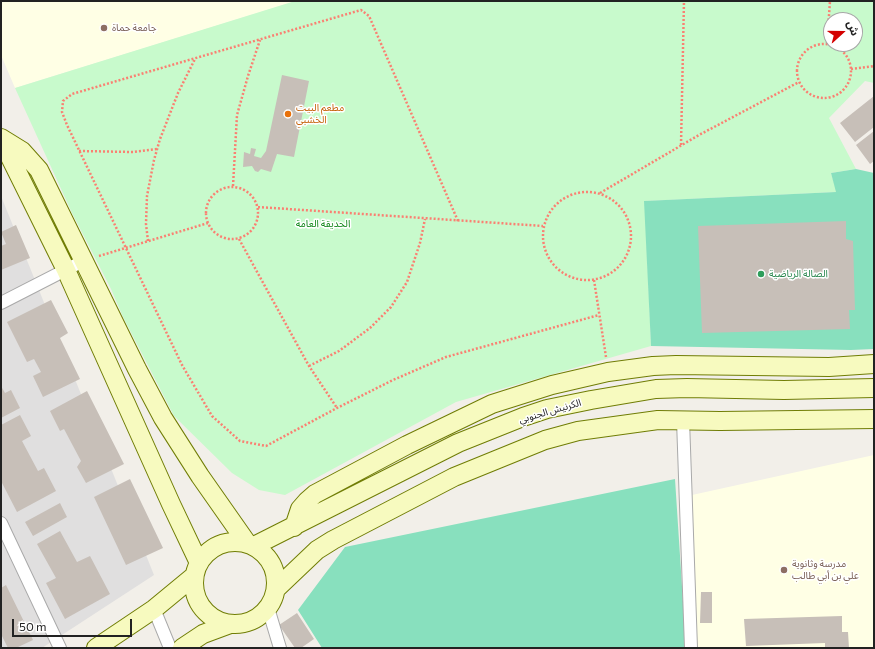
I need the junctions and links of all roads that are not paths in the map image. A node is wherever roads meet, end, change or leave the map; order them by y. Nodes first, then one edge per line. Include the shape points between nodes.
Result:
1 (1, 138) edge
2 (83, 261) junction
3 (66, 270) junction
4 (1, 303) edge
5 (874, 364) edge
6 (874, 388) edge
7 (874, 419) edge
8 (683, 420) junction
9 (1, 523) edge
10 (294, 527) junction
11 (250, 545) junction
12 (197, 569) junction
13 (276, 589) junction
14 (268, 608) junction
15 (154, 609) junction
16 (230, 624) junction
17 (60, 648) edge
18 (96, 648) edge
19 (170, 648) edge
20 (182, 648) edge
21 (280, 648) edge
22 (691, 648) edge

1 - 2 main road via 22,151 39,170
1 - 3 main road
2 - 3 street
2 - 11 main road via 163,418 200,476
3 - 4 street
3 - 12 main road via 171,504
5 - 10 main road via 829,367 676,364 608,372 552,385 492,404 315,494 300,509
6 - 10 main road, الكرنيش الجنوبي via 656,389 553,408 458,443
7 - 8 main road
8 - 13 main road via 658,420 578,431 545,440 454,476 317,550
8 - 22 street
9 - 17 street
10 - 11 main road, الكرنيش الجنوبي
11 - 12 main road via 228,542 211,549
11 - 13 main road via 267,557 275,572
12 - 15 main road
12 - 16 main road via 195,592 202,607 215,618
13 - 14 main road
14 - 16 main road via 251,621
14 - 21 street
15 - 18 main road
15 - 19 street
16 - 20 main road via 202,634

